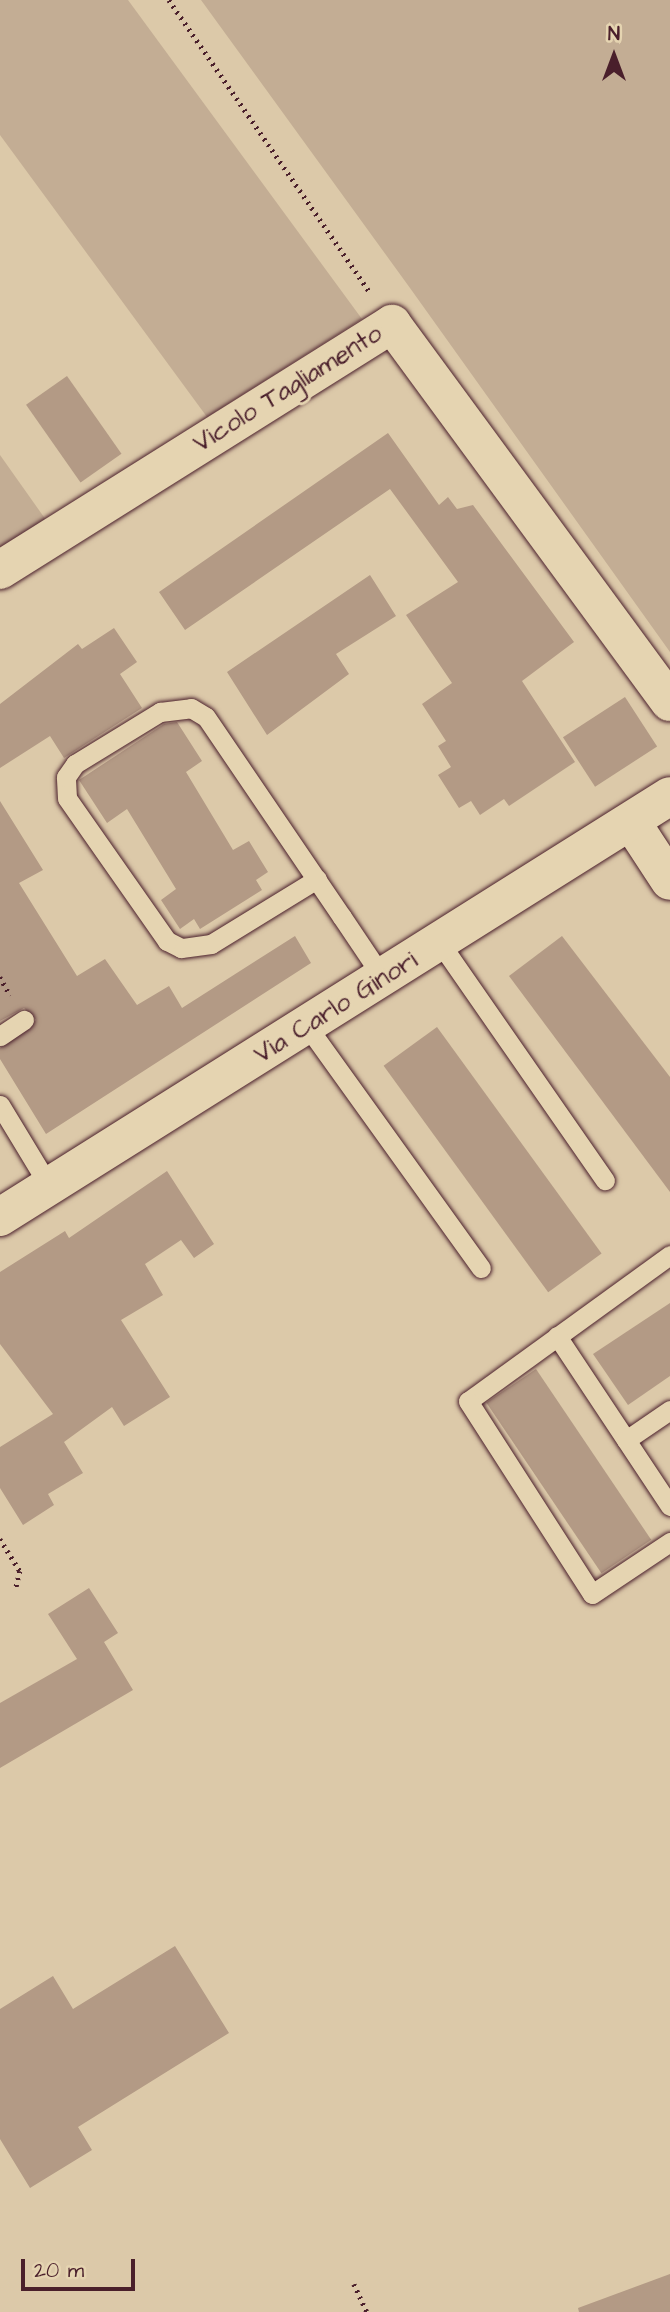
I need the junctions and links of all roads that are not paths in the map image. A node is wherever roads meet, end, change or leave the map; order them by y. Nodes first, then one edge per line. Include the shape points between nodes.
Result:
1 (0, 570) edge
2 (670, 702) edge
3 (670, 796) edge
4 (632, 823) junction
5 (317, 879) junction
6 (670, 881) edge
7 (440, 943) junction
8 (383, 978) junction
9 (24, 1020) dead end
10 (307, 1026) junction
11 (0, 1036) edge
12 (0, 1105) edge
13 (605, 1180) dead end
14 (49, 1186) junction
15 (0, 1217) edge
16 (670, 1255) edge
17 (481, 1268) dead end
18 (558, 1336) junction
19 (670, 1410) edge
20 (626, 1440) junction
21 (670, 1506) edge
22 (670, 1542) edge

1 - 2 street, Vicolo Tagliamento via 392,324
3 - 4 street, Via Carlo Ginori
4 - 6 street
4 - 7 street, Via Carlo Ginori
5 - 5 lane via 206,717 191,708 160,712 75,764 66,777 67,798 167,941 181,948 211,944
5 - 8 lane
7 - 8 street, Via Carlo Ginori
7 - 13 lane
8 - 10 street, Via Carlo Ginori
9 - 11 lane
10 - 14 street, Via Carlo Ginori
10 - 17 lane
12 - 14 lane
14 - 15 street, Via Carlo Ginori
16 - 18 lane
18 - 20 lane
18 - 22 lane via 468,1401 592,1594
19 - 20 lane
20 - 21 lane

